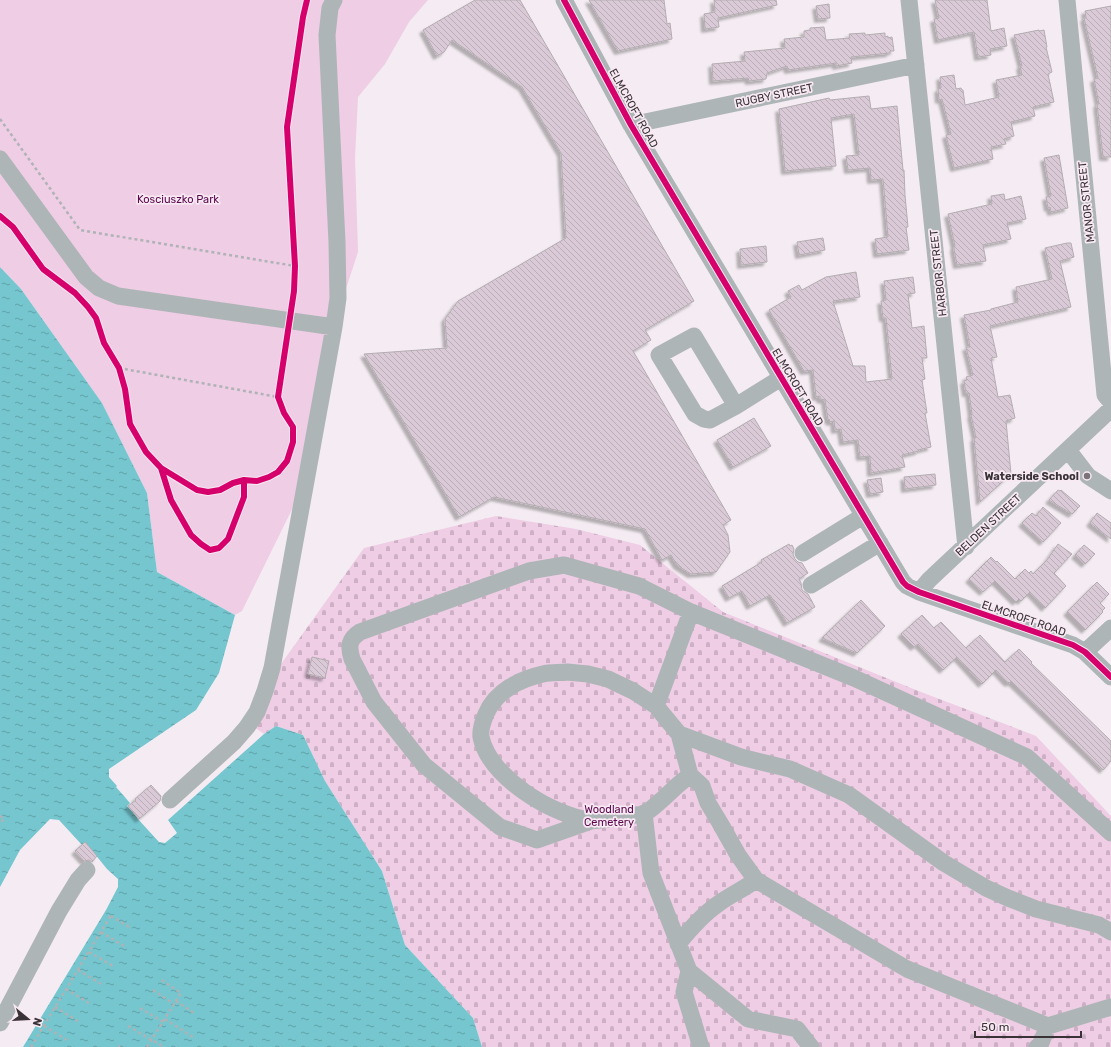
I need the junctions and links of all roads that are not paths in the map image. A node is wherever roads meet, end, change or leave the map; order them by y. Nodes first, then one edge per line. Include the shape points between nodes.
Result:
1 (334, 0) edge
2 (564, 0) edge
3 (909, 0) edge
4 (1066, 0) edge
5 (916, 65) junction
6 (631, 125) junction
7 (0, 159) edge
8 (334, 327) junction
9 (781, 378) junction
10 (1111, 402) edge
11 (736, 406) junction
12 (1111, 409) edge
13 (1068, 450) junction
14 (1111, 491) edge
15 (863, 516) junction
16 (880, 543) junction
17 (966, 546) junction
18 (803, 553) dead end
19 (810, 585) dead end
20 (919, 592) junction
21 (691, 612) junction
22 (1111, 628) edge
23 (1085, 652) junction
24 (1111, 677) edge
25 (656, 706) junction
26 (678, 734) junction
27 (690, 775) junction
28 (170, 800) dead end
29 (644, 814) junction
30 (591, 821) junction
31 (1111, 833) edge
32 (87, 870) dead end
33 (756, 880) junction
34 (1111, 932) edge
35 (678, 944) junction
36 (689, 971) junction
37 (1111, 1007) edge
38 (0, 1023) edge
39 (1048, 1026) junction
40 (701, 1047) edge
41 (811, 1047) edge
42 (1038, 1047) edge

1 - 8 street via 330,8 327,34 337,242 338,298
2 - 6 street, ELMCROFT ROAD
3 - 5 street, HARBOR STREET
4 - 10 street, MANOR STREET via 1105,395
5 - 6 street, RUGBY STREET
5 - 17 street, HARBOR STREET
6 - 9 street, ELMCROFT ROAD
7 - 8 street via 86,277 99,288 118,296
8 - 28 street via 272,668 265,691 257,712 234,742
9 - 11 street
9 - 15 street, ELMCROFT ROAD
11 - 11 street via 694,336 660,356 695,414 710,420
12 - 13 street, BELDEN STREET
13 - 14 street via 1088,476
13 - 17 street, BELDEN STREET
15 - 16 street, ELMCROFT ROAD
15 - 18 street
16 - 19 street
16 - 20 street, ELMCROFT ROAD via 903,582
17 - 20 street, BELDEN STREET
20 - 23 street, ELMCROFT ROAD via 1073,645
21 - 25 street
21 - 30 street via 638,586 564,565 521,573 353,636 350,643 352,659 374,702 424,765 500,827 537,840
21 - 31 street via 854,678 1027,757
22 - 23 street
23 - 24 street, ELMCROFT ROAD
25 - 26 street
25 - 30 street via 608,679 567,672 544,674 510,686 488,708 482,722 481,736 497,768 532,797 572,816
26 - 27 street
26 - 34 street via 741,757 790,769 849,795 944,863 986,888 1036,909 1099,925
27 - 29 street
27 - 33 street via 702,786 708,803 738,855
29 - 30 street
29 - 35 street via 651,873
32 - 38 street via 59,911
33 - 35 street via 704,914
33 - 39 street via 907,969
35 - 36 street
36 - 40 street via 684,992
36 - 41 street via 748,1019 797,1029
37 - 39 street
39 - 42 street

